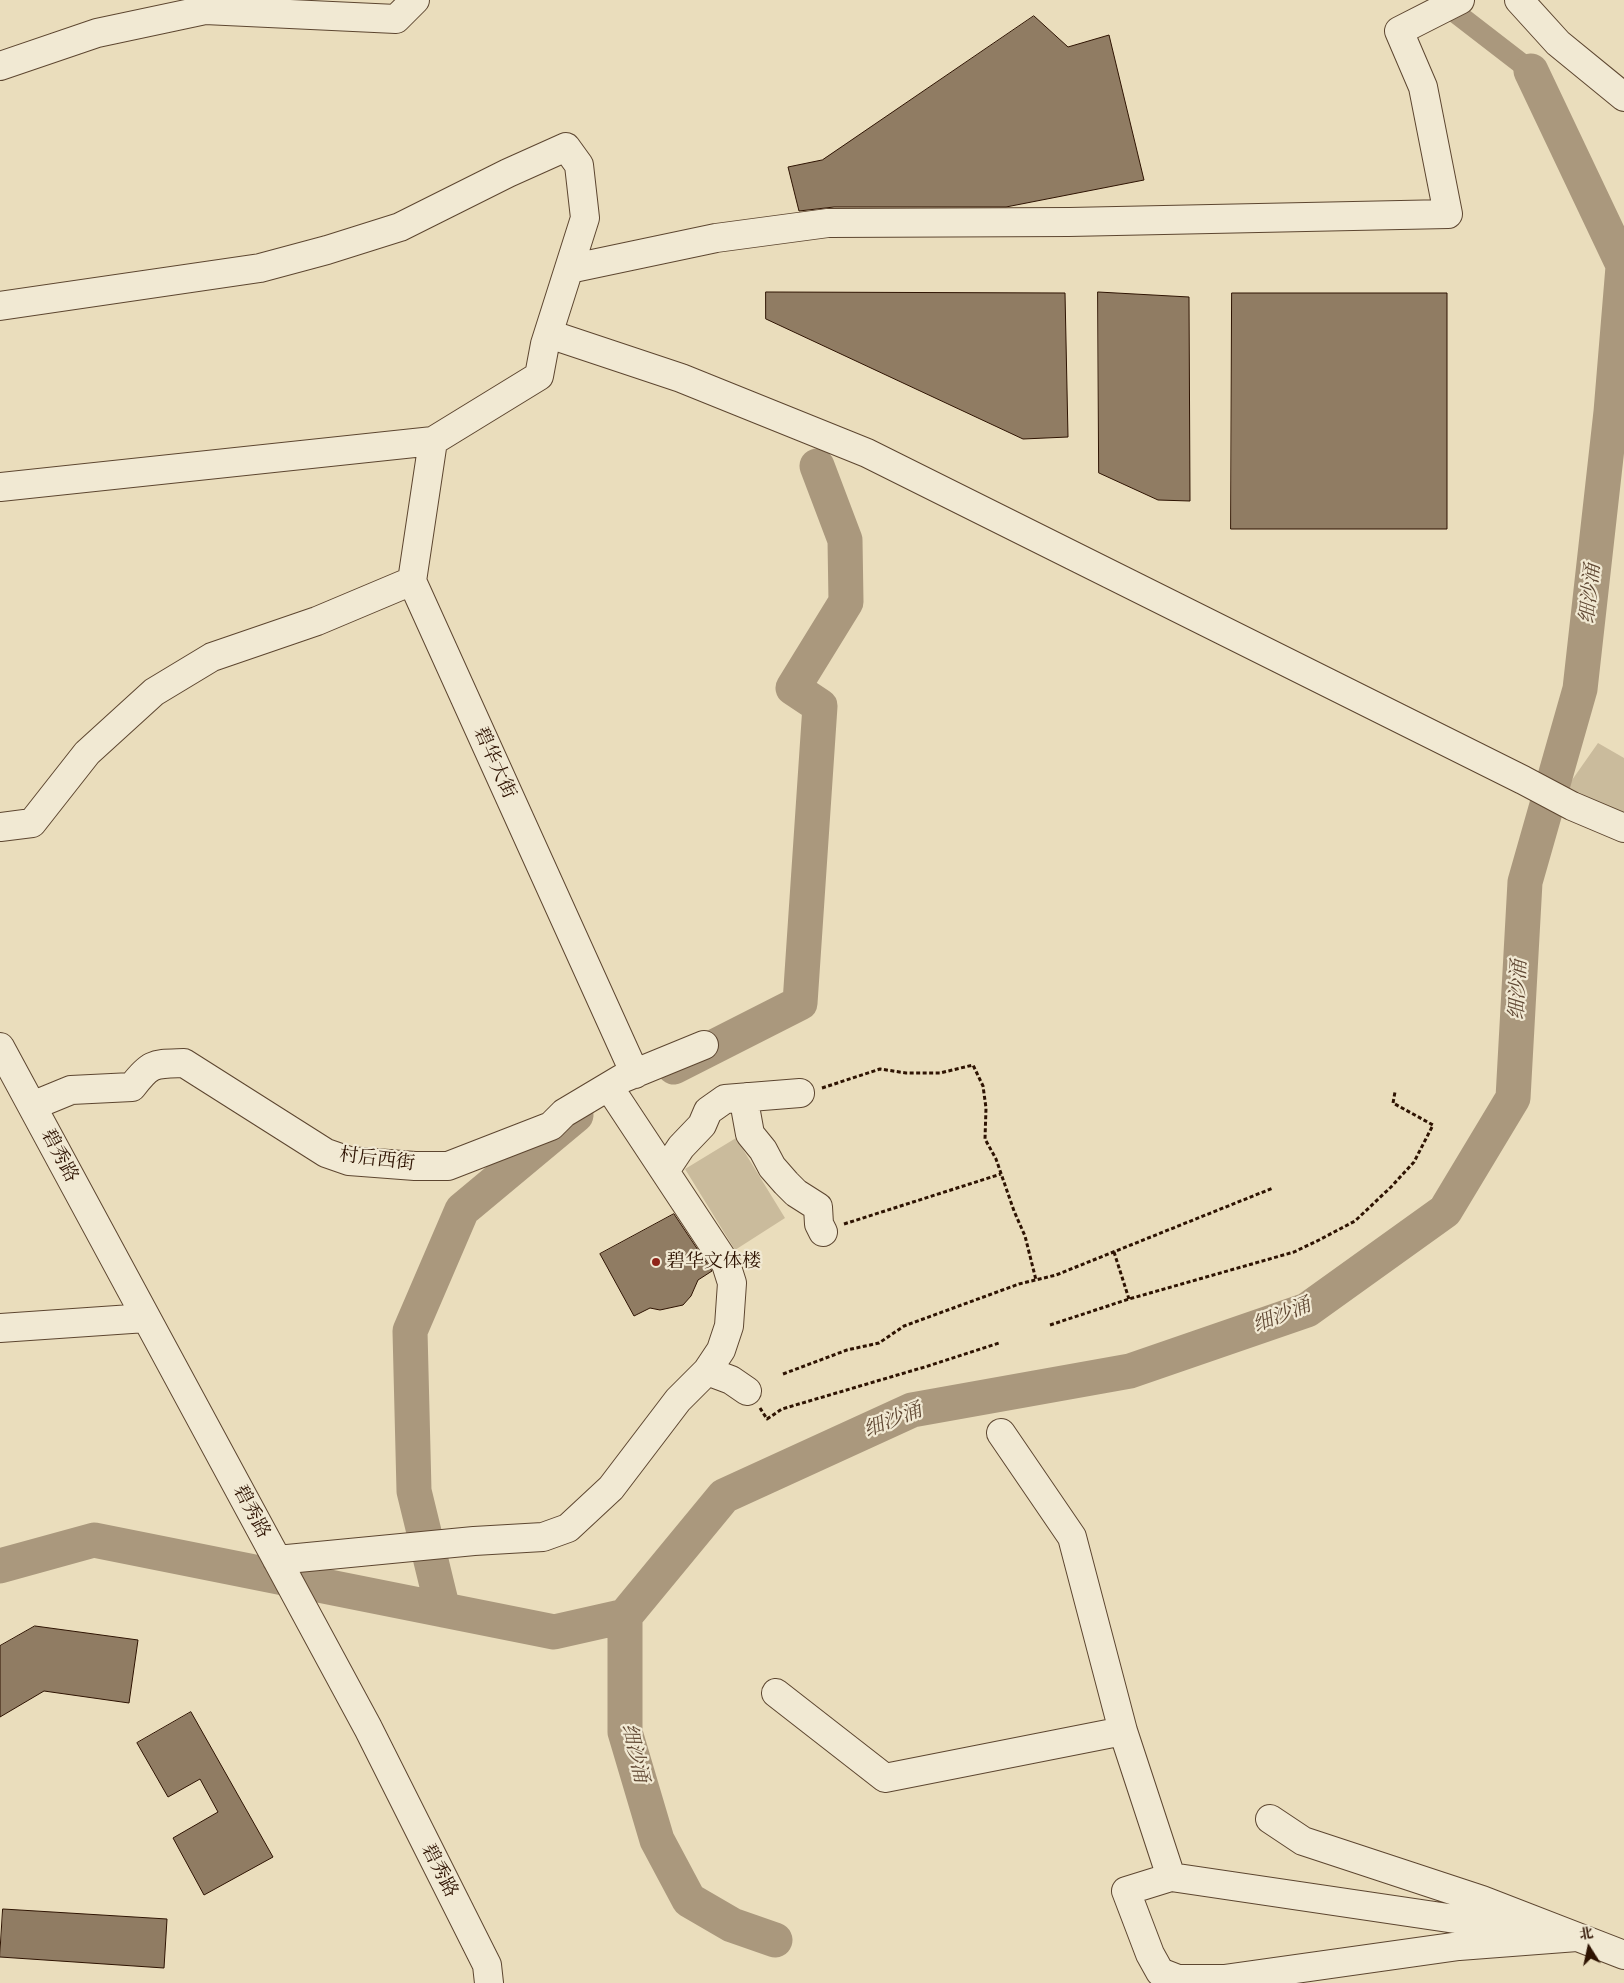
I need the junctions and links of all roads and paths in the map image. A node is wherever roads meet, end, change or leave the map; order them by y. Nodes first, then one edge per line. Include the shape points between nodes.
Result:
1 (415, 0) edge
2 (1460, 0) edge
3 (1519, 0) edge
4 (0, 66) edge
5 (1624, 97) edge
6 (569, 269) junction
7 (0, 306) edge
8 (549, 334) junction
9 (433, 441) junction
10 (0, 487) edge
11 (412, 581) junction
12 (0, 827) edge
13 (1624, 828) edge
14 (704, 1045) dead end
15 (0, 1047) edge
16 (635, 1074) junction
17 (609, 1088) junction
18 (1394, 1092) dead end
19 (800, 1093) joint
20 (747, 1097) junction
21 (32, 1106) junction
22 (665, 1171) junction
23 (1001, 1174) junction
24 (1273, 1188) dead end
25 (823, 1232) joint
26 (1114, 1252) junction
27 (1036, 1280) junction
28 (1129, 1299) junction
29 (146, 1318) junction
30 (1050, 1325) dead end
31 (0, 1328) edge
32 (999, 1343) dead end
33 (707, 1372) junction
34 (783, 1374) dead end
35 (753, 1400) joint
36 (1001, 1433) dead end
37 (277, 1560) junction
38 (776, 1693) dead end
39 (1123, 1731) junction
40 (1270, 1818) dead end
41 (1171, 1877) junction
42 (1577, 1937) junction
43 (1621, 1949) edge
44 (1316, 1975) edge
45 (488, 1983) edge

1 - 4 street via 396,19 205,10 97,33
2 - 6 street via 1399,31 1423,87 1448,214 828,223 716,238
3 - 5 street via 1558,42
6 - 7 street via 585,218 580,165 566,147 400,227 327,250 260,268
6 - 8 street
8 - 9 street via 540,376
8 - 13 street via 680,378 867,453 1572,806
9 - 10 street
9 - 11 street
11 - 12 street via 317,621 212,657 154,692 87,753 32,822
11 - 16 street, 碧华大街
14 - 16 street, 村后西街
15 - 21 street, 碧秀路
16 - 17 street, 村后西街
17 - 21 street, 村后西街 via 564,1112 551,1126 448,1166 349,1160 326,1153 184,1063 159,1064 145,1070 132,1087 71,1090
17 - 22 street
18 - 28 path via 1393,1103 1433,1125 1414,1162 1355,1221 1294,1252
19 - 20 street
19 - 23 path via 880,1069 940,1073 973,1065 983,1086 985,1139
20 - 22 street via 725,1099 708,1111 702,1125 681,1147
20 - 25 street via 750,1134 772,1167 796,1193 818,1207
21 - 29 street, 碧秀路
22 - 33 street via 726,1264 732,1283 729,1326 721,1350
23 - 25 path
23 - 27 path via 1025,1236
24 - 26 path
26 - 27 path
26 - 28 path
27 - 34 path via 904,1326 879,1343 847,1350
28 - 30 path
29 - 31 street
29 - 37 street, 碧秀路
32 - 35 path via 782,1409 767,1419
33 - 35 street via 731,1380
33 - 37 street via 678,1400 611,1488 568,1528 543,1537
36 - 39 street via 1072,1537
37 - 45 street, 碧秀路 via 368,1728 486,1965
38 - 39 street via 884,1778
39 - 41 street
40 - 42 street via 1303,1841 1482,1900
41 - 42 street
41 - 44 street via 1126,1890 1160,1972 1178,1980
42 - 43 street
42 - 44 street via 1460,1946

